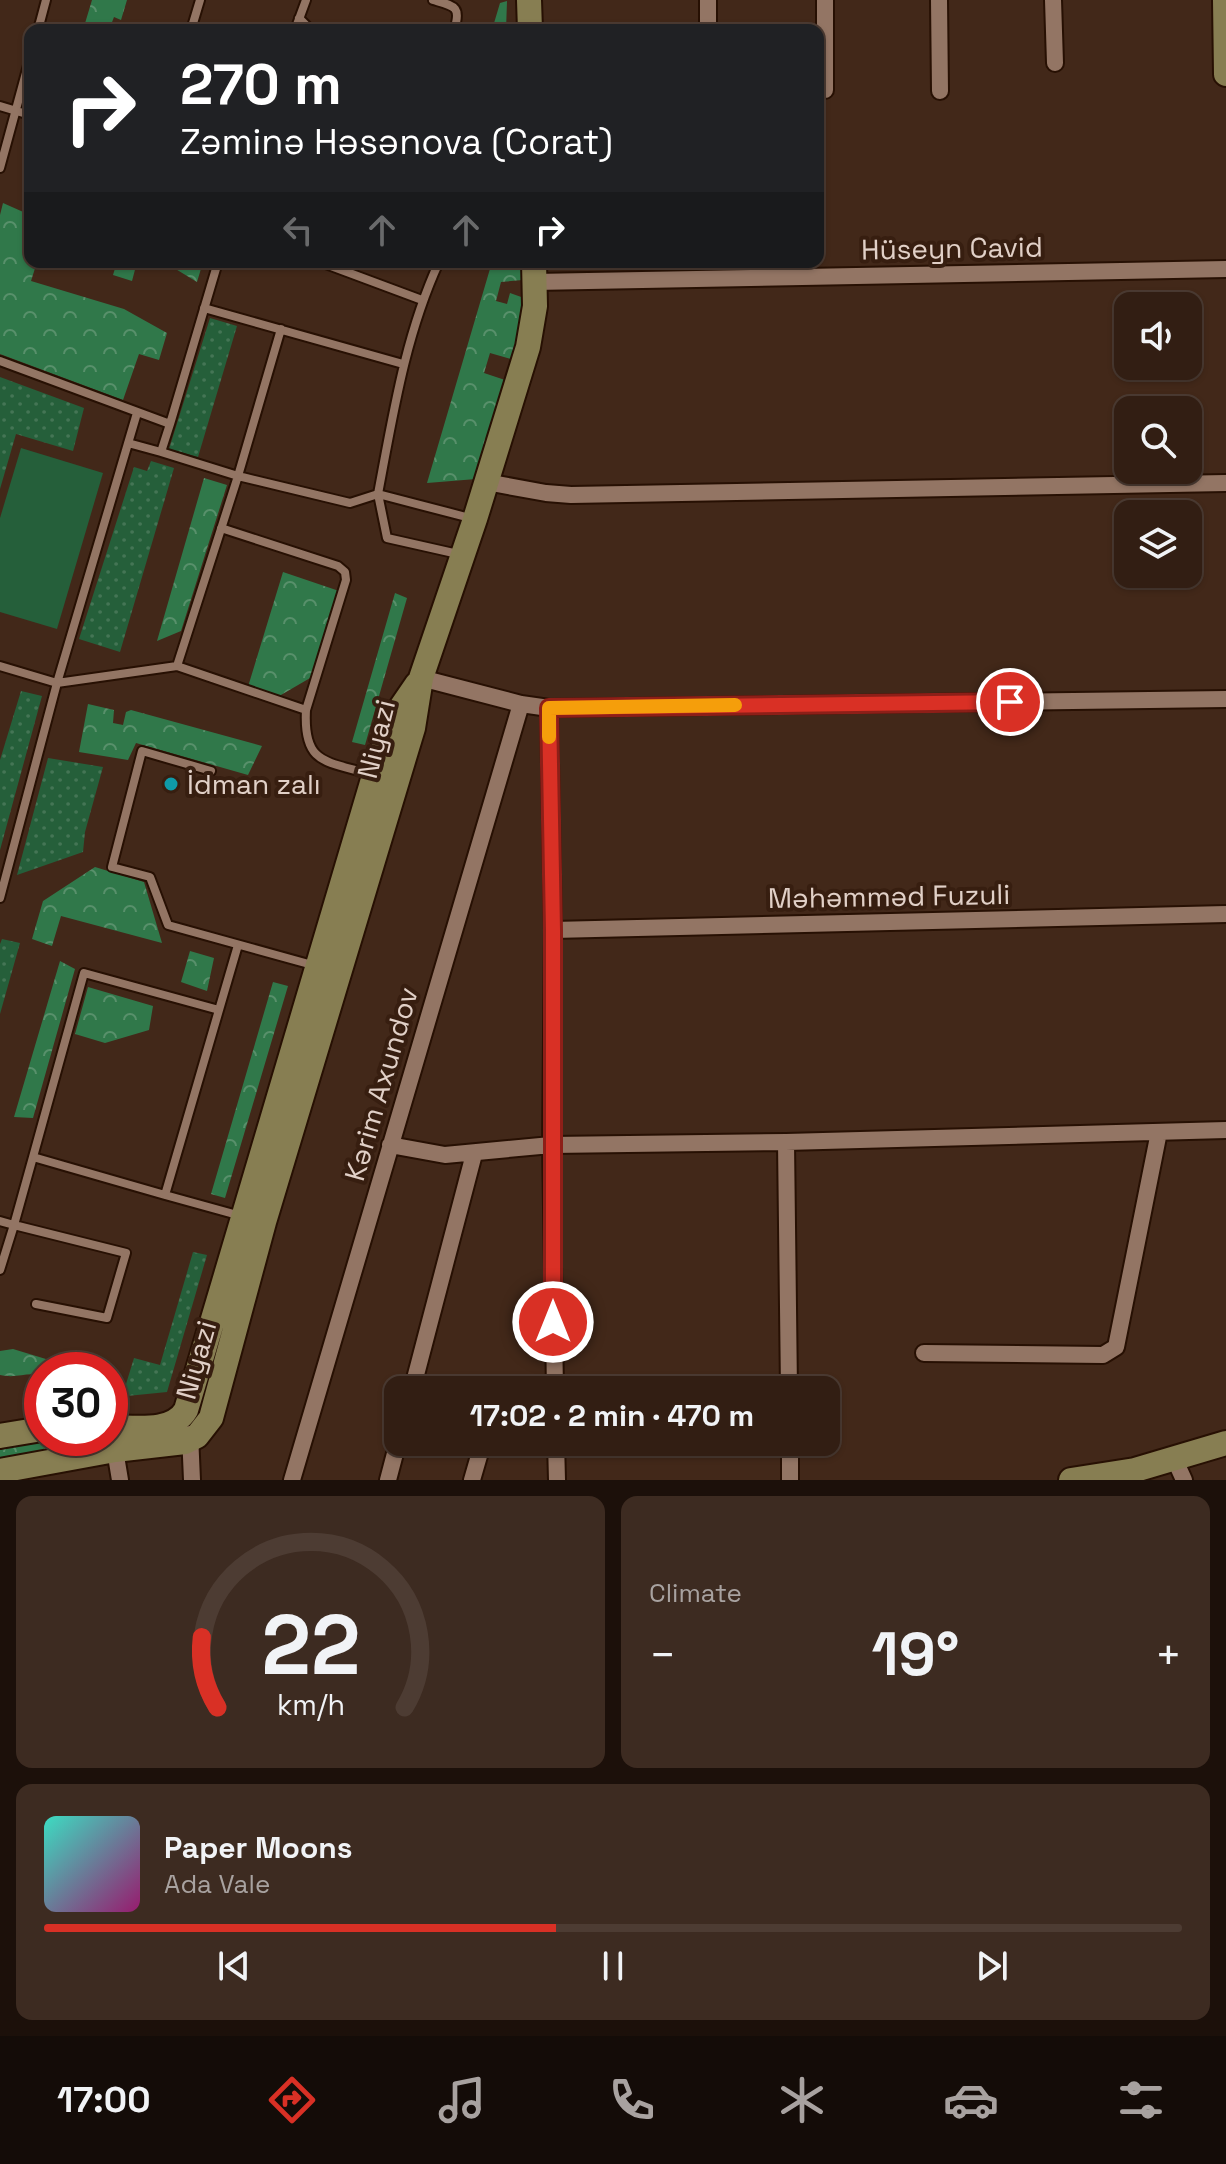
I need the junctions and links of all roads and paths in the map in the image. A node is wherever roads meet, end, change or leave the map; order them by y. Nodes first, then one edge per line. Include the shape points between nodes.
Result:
1 (46, 0) edge
2 (200, 0) edge
3 (306, 0) edge
4 (433, 0) edge
5 (529, 0) edge
6 (708, 0) edge
7 (825, 0) edge
8 (939, 0) edge
9 (1053, 0) edge
10 (1225, 0) edge
11 (299, 18) junction
12 (40, 24) edge
13 (193, 24) edge
14 (297, 24) edge
15 (305, 24) edge
16 (456, 24) edge
17 (530, 24) edge
18 (708, 24) edge
19 (1055, 63) dead end
20 (1226, 74) edge
21 (24, 79) edge
22 (825, 90) dead end
23 (940, 91) dead end
24 (0, 106) edge
25 (15, 111) junction
26 (24, 113) edge
27 (0, 168) edge
28 (216, 268) edge
29 (336, 268) edge
30 (436, 268) edge
31 (1226, 269) edge
32 (534, 272) edge
33 (422, 300) junction
34 (204, 308) junction
35 (281, 329) junction
36 (0, 361) edge
37 (403, 364) junction
38 (137, 413) junction
39 (170, 424) junction
40 (128, 443) junction
41 (161, 452) junction
42 (238, 476) junction
43 (486, 482) junction
44 (1226, 483) edge
45 (378, 494) junction
46 (475, 519) junction
47 (221, 528) junction
48 (463, 555) junction
49 (0, 666) edge
50 (177, 666) junction
51 (421, 678) junction
52 (57, 683) junction
53 (1226, 699) edge
54 (521, 704) junction
55 (549, 708) junction
56 (306, 710) junction
57 (211, 771) dead end
58 (374, 776) junction
59 (0, 898) edge
60 (1226, 914) edge
61 (553, 930) junction
62 (238, 945) junction
63 (328, 969) junction
64 (219, 1010) junction
65 (1226, 1130) edge
66 (1159, 1132) junction
67 (786, 1142) junction
68 (390, 1145) junction
69 (551, 1145) junction
70 (474, 1154) junction
71 (33, 1157) junction
72 (165, 1195) junction
73 (253, 1220) junction
74 (0, 1221) edge
75 (14, 1225) junction
76 (0, 1270) edge
77 (36, 1304) dead end
78 (924, 1353) dead end
79 (416, 1376) edge
80 (555, 1376) edge
81 (789, 1376) edge
82 (183, 1416) junction
83 (24, 1432) edge
84 (128, 1435) edge
85 (0, 1436) edge
86 (128, 1439) edge
87 (191, 1440) junction
88 (1226, 1443) edge
89 (52, 1456) edge
90 (115, 1456) edge
91 (394, 1456) edge
92 (479, 1456) edge
93 (556, 1456) edge
94 (790, 1456) edge
95 (1179, 1470) edge
96 (0, 1471) edge
97 (120, 1480) edge
98 (192, 1480) edge
99 (292, 1480) edge
100 (388, 1480) edge
101 (472, 1480) edge
102 (557, 1480) edge
103 (790, 1480) edge
104 (1071, 1480) edge

1 - 12 lane
2 - 13 lane
3 - 11 lane
4 - 16 lane via 452,5
5 - 17 main road
6 - 18 street
7 - 22 street
8 - 23 street
9 - 19 street
10 - 20 main road
11 - 14 lane
11 - 15 lane
21 - 25 lane
24 - 25 lane
25 - 26 lane
25 - 27 lane
28 - 34 lane
29 - 33 lane
30 - 33 lane
31 - 32 street, Hüseyn Cavid
32 - 43 main road via 531,336
33 - 37 lane
34 - 35 lane
34 - 39 lane
35 - 37 lane
35 - 42 lane
36 - 38 lane
37 - 45 lane
38 - 39 lane
38 - 40 lane
39 - 41 lane
40 - 41 lane
40 - 52 lane
41 - 42 lane
42 - 45 lane via 350,503
42 - 47 lane
43 - 44 street via 571,495
43 - 46 main road
45 - 46 lane
45 - 48 lane via 387,538
46 - 48 main road
47 - 50 lane
47 - 56 lane via 345,572
48 - 51 main road
49 - 52 lane
50 - 52 lane
50 - 56 lane
51 - 54 street
51 - 58 main road, Niyazi via 393,719
51 - 63 main road, Niyazi via 413,728
52 - 59 lane
53 - 55 street
54 - 55 street
54 - 68 street, Kərim Axundov
55 - 61 street
56 - 58 lane via 305,734 311,749 322,759
57 - 62 lane via 142,751 112,867 150,877 168,925
58 - 63 main road, Niyazi
60 - 61 street, Məhəmməd Fuzuli
61 - 69 street
62 - 63 lane
62 - 64 lane
63 - 73 main road, Niyazi
64 - 71 lane via 84,973
64 - 72 lane
65 - 66 street
66 - 67 street
66 - 78 street via 1116,1347 1103,1355
67 - 69 street
67 - 81 street
68 - 70 street via 445,1155
68 - 99 street, Kərim Axundov
69 - 70 street
69 - 80 street
70 - 79 street
71 - 72 lane
71 - 75 lane
72 - 73 lane
73 - 82 main road, Niyazi
73 - 87 main road, Niyazi via 215,1408
74 - 75 lane
75 - 76 lane
75 - 77 lane via 126,1253 107,1318
82 - 84 main road, Niyazi
82 - 87 street
83 - 85 main road
86 - 87 main road, Niyazi
87 - 98 street
88 - 95 main road
89 - 96 main road, Niyazi
90 - 97 street
91 - 100 street
92 - 101 street
93 - 102 street
94 - 103 street
95 - 104 main road

